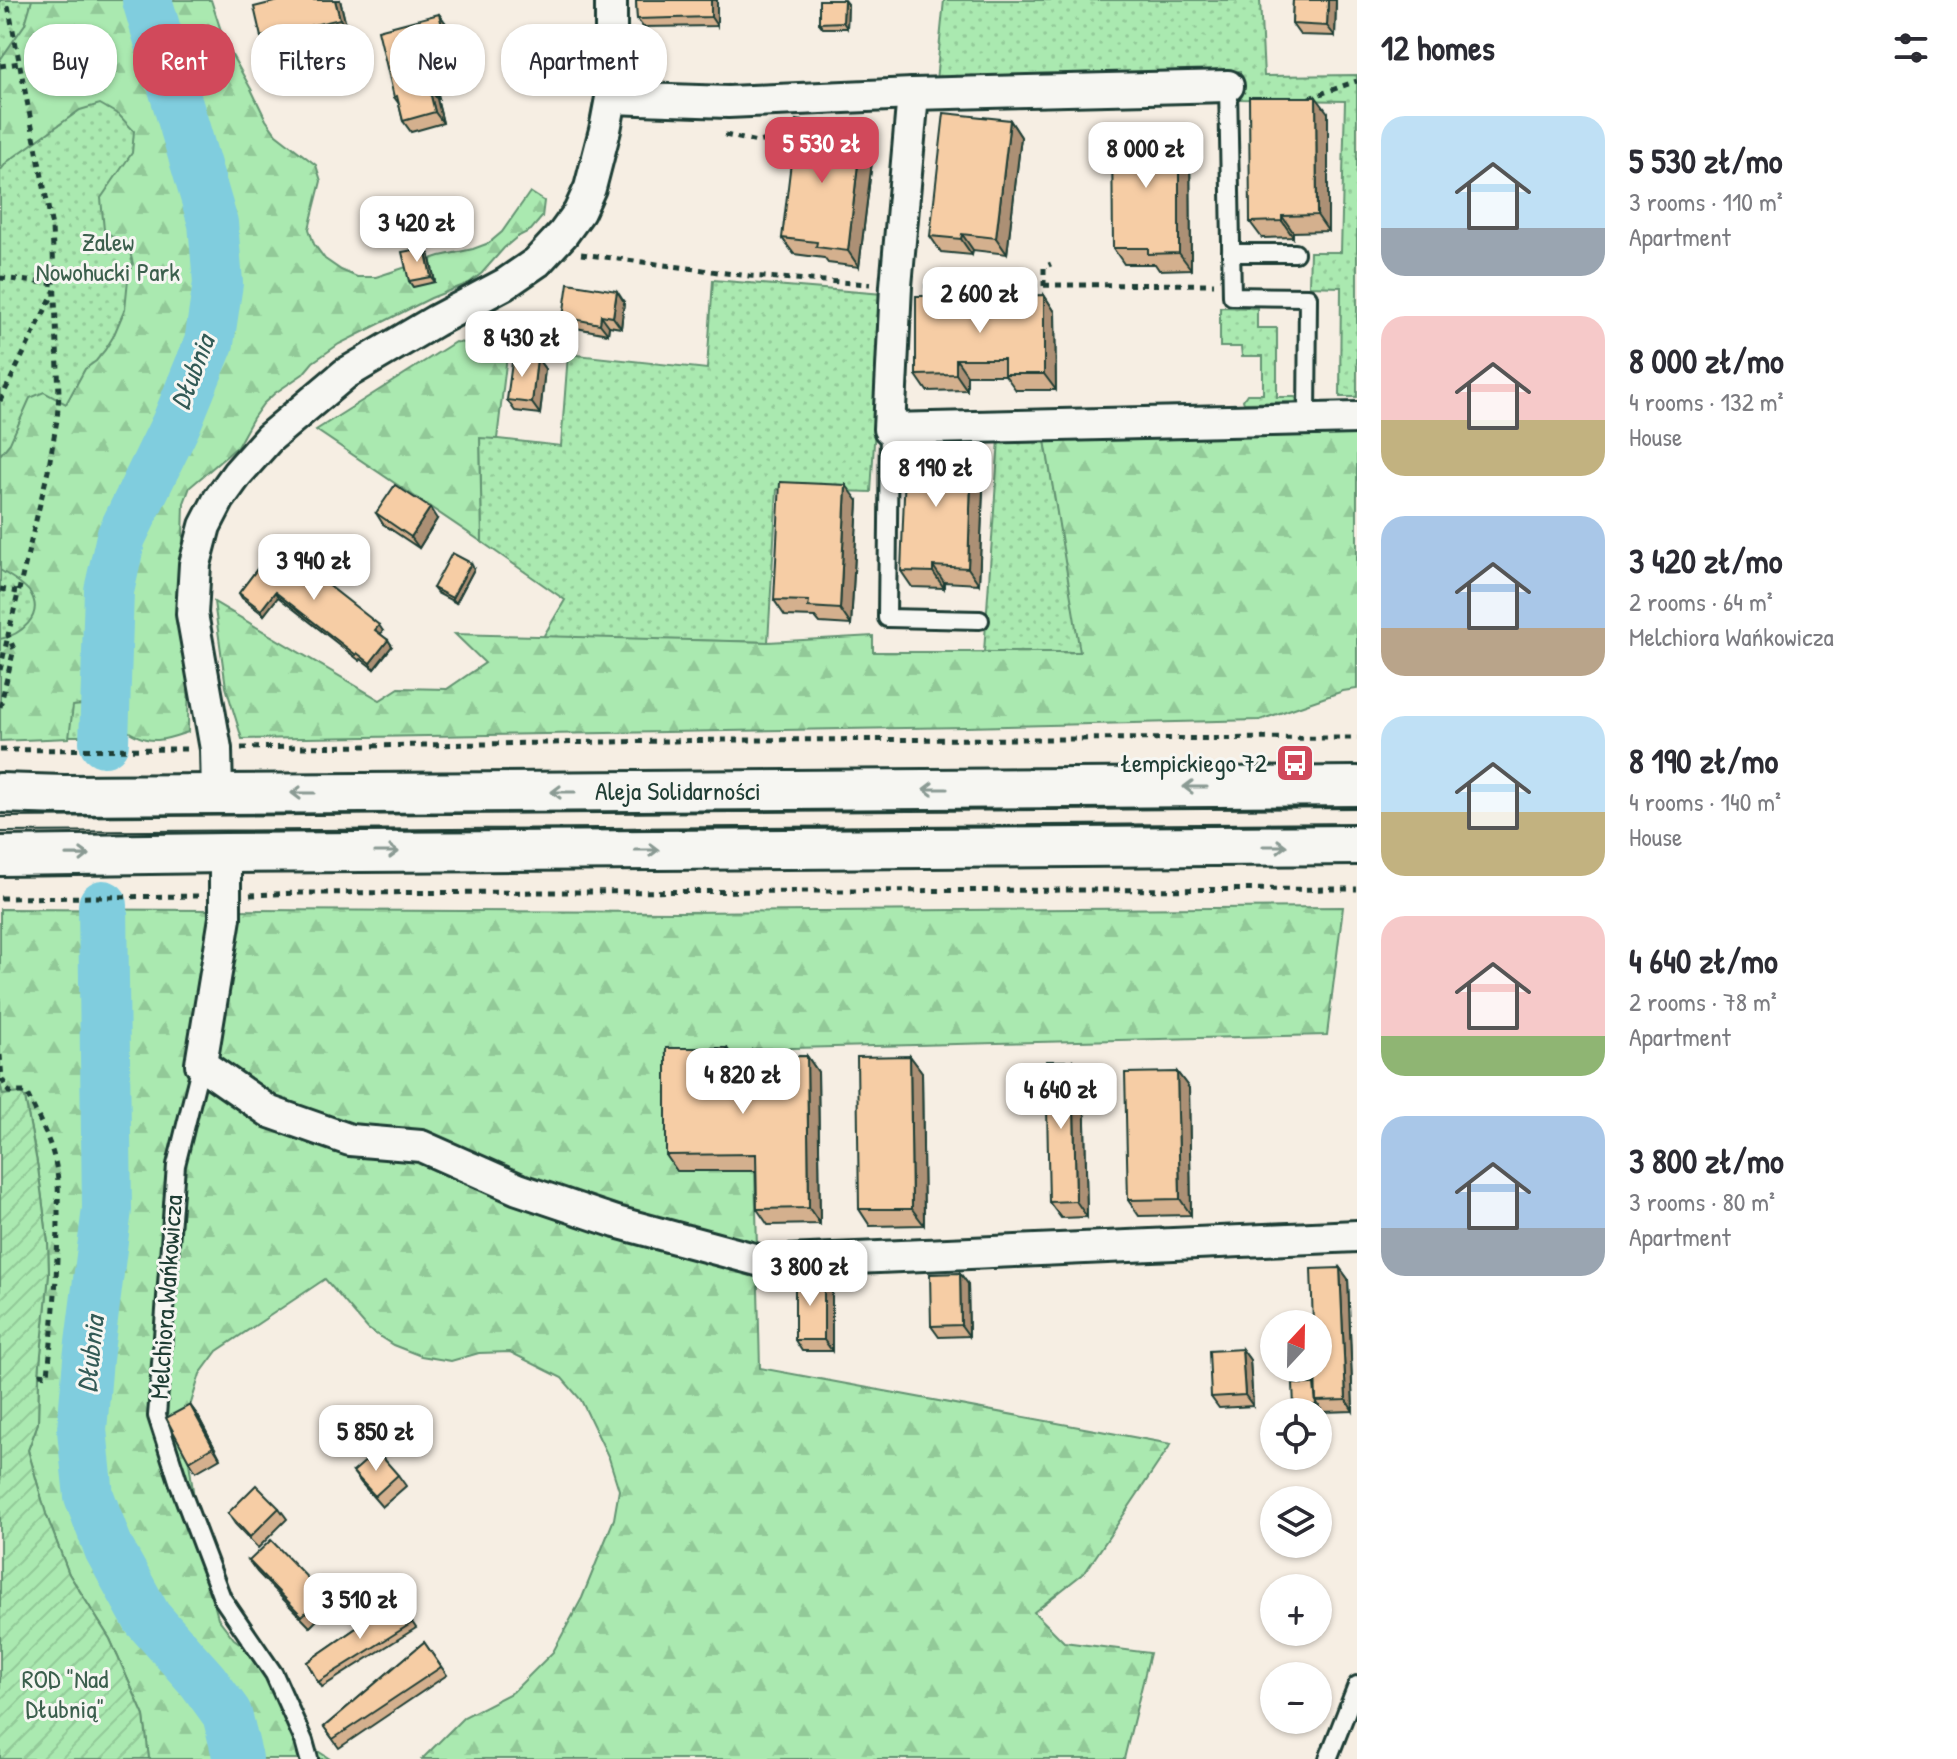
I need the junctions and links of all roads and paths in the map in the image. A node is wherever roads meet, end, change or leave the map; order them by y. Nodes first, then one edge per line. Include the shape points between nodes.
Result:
1 (7, 0) edge
2 (611, 0) edge
3 (20, 63) junction
4 (0, 66) edge
5 (1357, 81) edge
6 (1228, 86) joint
7 (913, 94) junction
8 (611, 98) junction
9 (1306, 100) edge
10 (873, 112) dead end
11 (802, 134) edge
12 (725, 135) dead end
13 (858, 135) edge
14 (1231, 253) junction
15 (1295, 253) dead end
16 (1051, 264) dead end
17 (0, 278) edge
18 (1044, 286) dead end
19 (56, 287) junction
20 (0, 401) edge
21 (1307, 418) junction
22 (1357, 418) edge
23 (889, 429) junction
24 (0, 589) edge
25 (17, 592) junction
26 (980, 620) dead end
27 (8, 635) junction
28 (0, 670) edge
29 (0, 707) edge
30 (1357, 738) edge
31 (233, 748) dead end
32 (199, 749) dead end
33 (0, 750) edge
34 (1357, 786) edge
35 (0, 793) edge
36 (217, 794) junction
37 (1357, 845) edge
38 (225, 853) junction
39 (0, 856) edge
40 (1357, 889) edge
41 (213, 896) dead end
42 (237, 896) dead end
43 (0, 898) edge
44 (0, 1055) edge
45 (201, 1064) junction
46 (1357, 1236) edge
47 (39, 1374) dead end
48 (1357, 1685) edge
49 (309, 1759) edge
50 (1328, 1759) edge

1 - 3 path
2 - 8 street
3 - 4 path
3 - 19 path via 51,217
5 - 9 path
6 - 7 street
6 - 14 lane
7 - 8 street via 728,102
7 - 23 street
8 - 36 street via 590,188 579,212 537,262 345,374 269,438 219,499 195,564 192,614 216,749
10 - 13 path via 873,129
11 - 12 path via 757,142
14 - 15 lane
14 - 21 lane via 1232,296 1308,297
16 - 18 path via 1044,267
17 - 19 path
19 - 20 path
19 - 25 path via 57,420
21 - 22 street
21 - 23 street
23 - 26 lane via 887,618
24 - 25 path
25 - 27 path
27 - 28 path
27 - 29 path via 14,649
30 - 31 path
32 - 33 path
34 -> 36 street, Aleja Solidarności
35 - 36 street, Aleja Solidarności
38 -> 37 street
39 -> 38 street
38 - 45 street, Melchiora Wańkowicza via 225,918
40 - 42 path
41 - 43 path
44 - 47 path via 2,1079 9,1092 26,1092 58,1175 54,1313 48,1375
45 - 46 street via 283,1117 350,1140 421,1146 518,1189 765,1262
45 - 49 lane, Melchiora Wańkowicza via 176,1165 157,1416 222,1598 274,1674
48 - 50 lane

